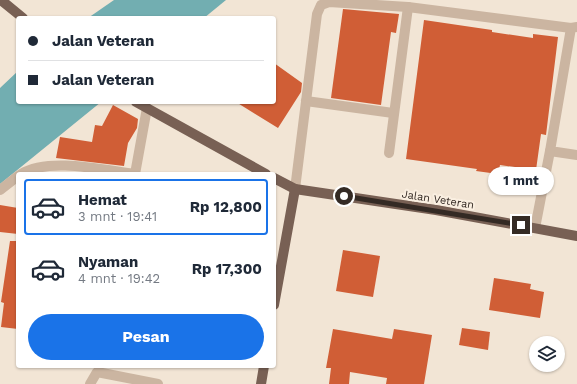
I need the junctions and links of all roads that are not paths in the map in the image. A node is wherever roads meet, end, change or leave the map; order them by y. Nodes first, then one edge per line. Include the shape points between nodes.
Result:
1 (1, 0) edge
2 (408, 7) junction
3 (21, 16) edge
4 (574, 27) edge
5 (306, 101) junction
6 (140, 104) edge
7 (147, 108) junction
8 (393, 113) junction
9 (550, 151) junction
10 (389, 153) dead end
11 (577, 155) edge
12 (27, 172) edge
13 (117, 172) edge
14 (135, 172) edge
15 (262, 172) edge
16 (16, 178) edge
17 (276, 179) edge
18 (295, 189) junction
19 (0, 190) edge
20 (536, 228) junction
21 (577, 236) edge
22 (276, 294) edge
23 (264, 368) edge
24 (98, 369) edge
25 (90, 384) edge
26 (158, 384) edge
27 (261, 384) edge

1 - 3 main road
2 - 4 street
2 - 5 street via 329,2 320,5
2 - 8 street
4 - 9 street
5 - 8 street
5 - 18 street
6 - 7 main road
7 - 14 street
7 - 15 main road
8 - 10 street
9 - 11 street
9 - 20 street
12 - 13 street via 44,166
16 - 19 street
17 - 18 main road, Jalan Veteran
18 - 20 main road, Jalan Veteran
18 - 22 main road
20 - 21 main road, Jalan Veteran
23 - 27 main road
24 - 25 street
24 - 26 street

